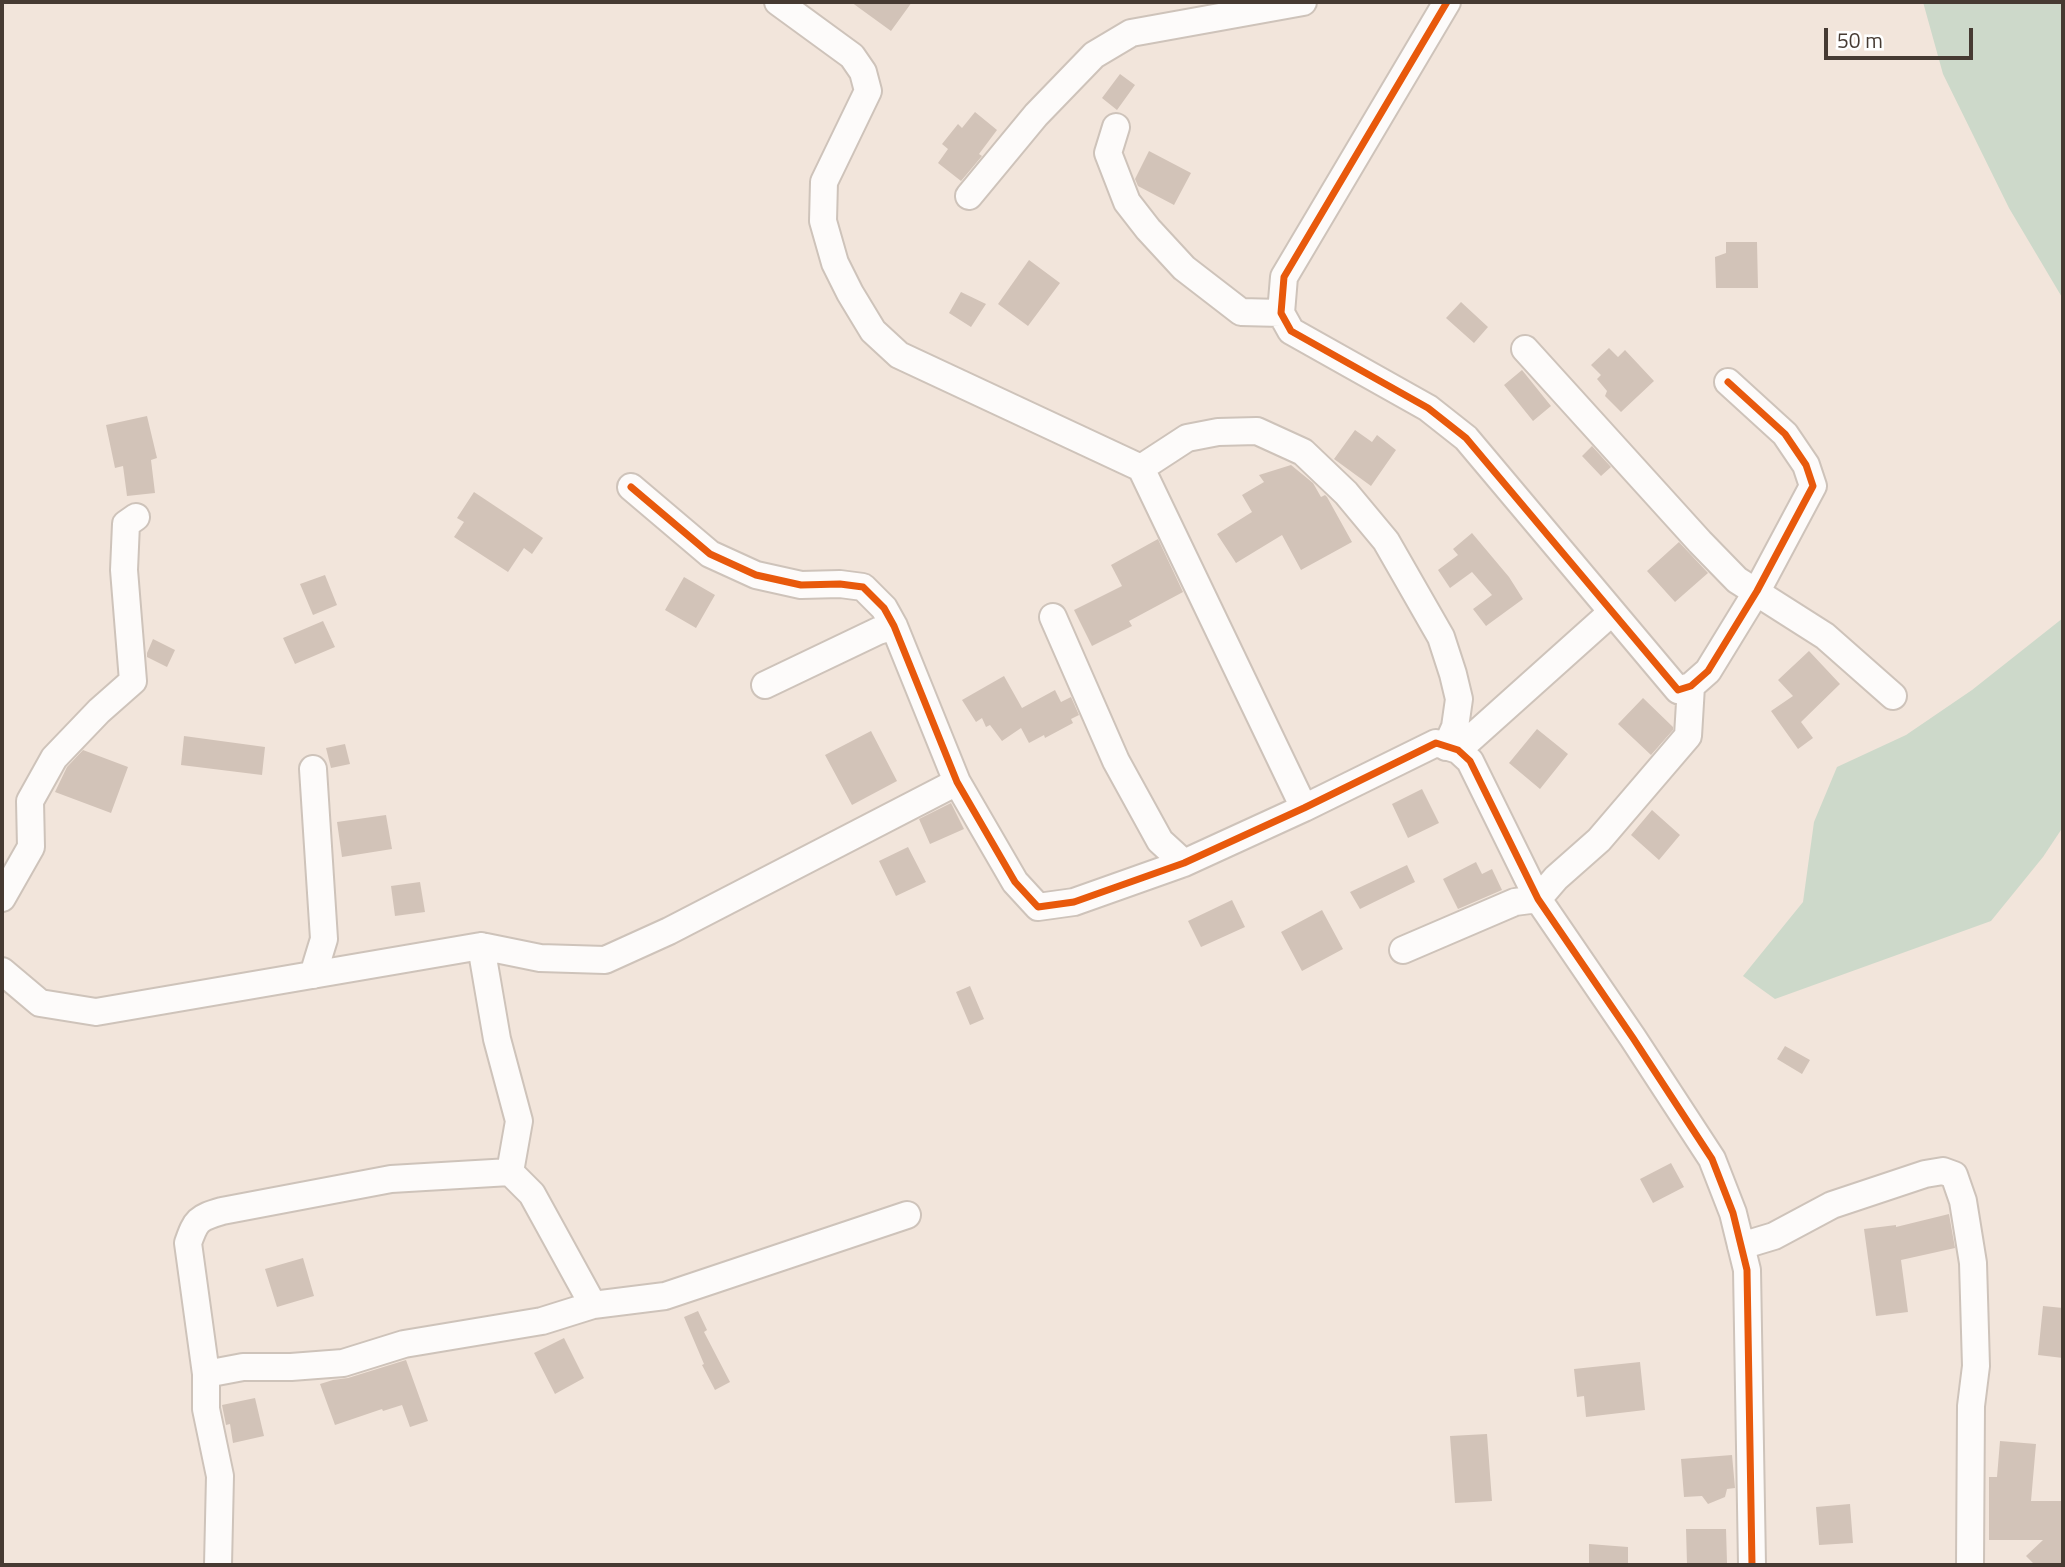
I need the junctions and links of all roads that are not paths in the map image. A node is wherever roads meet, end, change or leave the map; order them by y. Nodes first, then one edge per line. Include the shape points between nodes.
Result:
1 (778, 2) edge
2 (1303, 2) edge
3 (1447, 2) edge
4 (1199, 11) edge
5 (1116, 127) dead end
6 (969, 195) dead end
7 (1281, 313) junction
8 (1525, 349) dead end
9 (1728, 382) dead end
10 (1141, 468) junction
11 (631, 487) dead end
12 (136, 517) dead end
13 (1756, 591) junction
14 (1612, 612) junction
15 (1053, 617) dead end
16 (894, 626) junction
17 (765, 685) dead end
18 (1691, 686) junction
19 (1893, 696) dead end
20 (1452, 748) junction
21 (313, 769) dead end
22 (957, 782) junction
23 (1304, 808) junction
24 (1184, 863) junction
25 (2, 898) edge
26 (1538, 899) junction
27 (481, 946) junction
28 (1403, 950) dead end
29 (2, 971) edge
30 (313, 975) junction
31 (510, 1172) junction
32 (907, 1215) dead end
33 (1741, 1246) junction
34 (593, 1305) junction
35 (206, 1374) junction
36 (218, 1565) edge
37 (1752, 1565) edge
38 (1969, 1565) edge

1 - 10 street via 852,57 863,72 868,91 824,182 823,221 835,263 873,331 899,355
2 - 4 street
3 - 7 street via 1284,277
4 - 6 street via 1131,33 1094,55
5 - 7 street via 1108,153 1127,202 1148,229 1184,268 1241,312
7 - 14 street via 1291,331 1428,408 1466,438
8 - 13 street via 1700,542 1737,580
9 - 13 street via 1785,434 1806,465 1813,486
10 - 20 street via 1188,438 1218,432 1257,431 1303,452 1346,493 1385,541 1441,637 1459,699
10 - 23 street
11 - 16 street via 710,554 756,575 790,583 863,587
12 - 25 street via 126,524 124,570 133,681 54,758 30,801 31,847
13 - 18 street via 1708,671
13 - 19 street via 1825,636
14 - 18 street via 1678,690
14 - 20 street
15 - 24 street via 1116,761 1160,841
16 - 17 street
16 - 22 street
18 - 26 street via 1688,736 1599,839
20 - 23 street via 1436,743
20 - 26 street via 1470,761
21 - 30 street via 324,939
22 - 24 street via 1015,882 1038,906 1073,902
22 - 27 street via 605,960 540,958
23 - 24 street
26 - 28 street via 1515,902
26 - 33 street via 1712,1159
27 - 30 street
27 - 31 street via 497,1040 519,1122
29 - 30 street via 40,1003 96,1012
31 - 34 street via 532,1194
31 - 35 street via 391,1179 203,1217 188,1244
32 - 34 street via 665,1296
33 - 37 street via 1747,1270
33 - 38 street via 1774,1236 1832,1205 1924,1174 1943,1171 1954,1175 1973,1263 1976,1366 1970,1406
34 - 35 street via 542,1321 404,1344 343,1363 243,1367
35 - 36 street via 205,1409 220,1476

